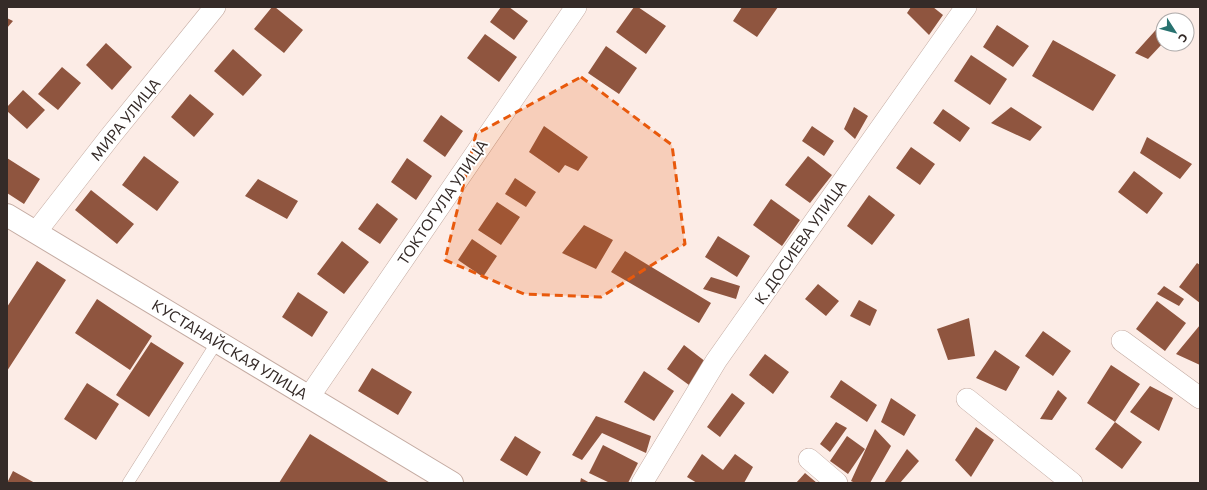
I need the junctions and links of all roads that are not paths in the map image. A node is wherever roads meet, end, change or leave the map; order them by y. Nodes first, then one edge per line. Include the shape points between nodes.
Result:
1 (215, 7) edge
2 (576, 7) edge
3 (966, 7) edge
4 (7, 215) edge
5 (36, 232) junction
6 (1122, 341) dead end
7 (217, 342) junction
8 (309, 397) junction
9 (1200, 398) edge
10 (967, 399) dead end
11 (809, 459) dead end
12 (128, 483) edge
13 (452, 483) edge
14 (642, 483) edge
15 (837, 483) edge
16 (1072, 483) edge

1 - 5 street, МИРА УЛИЦА
2 - 8 street, ТОКТОГУЛА УЛИЦА
3 - 14 street, К. ДОСИЕВА УЛИЦА via 716,361
4 - 5 street, КУСТАНАЙСКАЯ УЛИЦА
5 - 7 street, КУСТАНАЙСКАЯ УЛИЦА
6 - 9 street
7 - 8 street, КУСТАНАЙСКАЯ УЛИЦА
7 - 12 lane
8 - 13 street, КУСТАНАЙСКАЯ УЛИЦА
10 - 16 street
11 - 15 street

